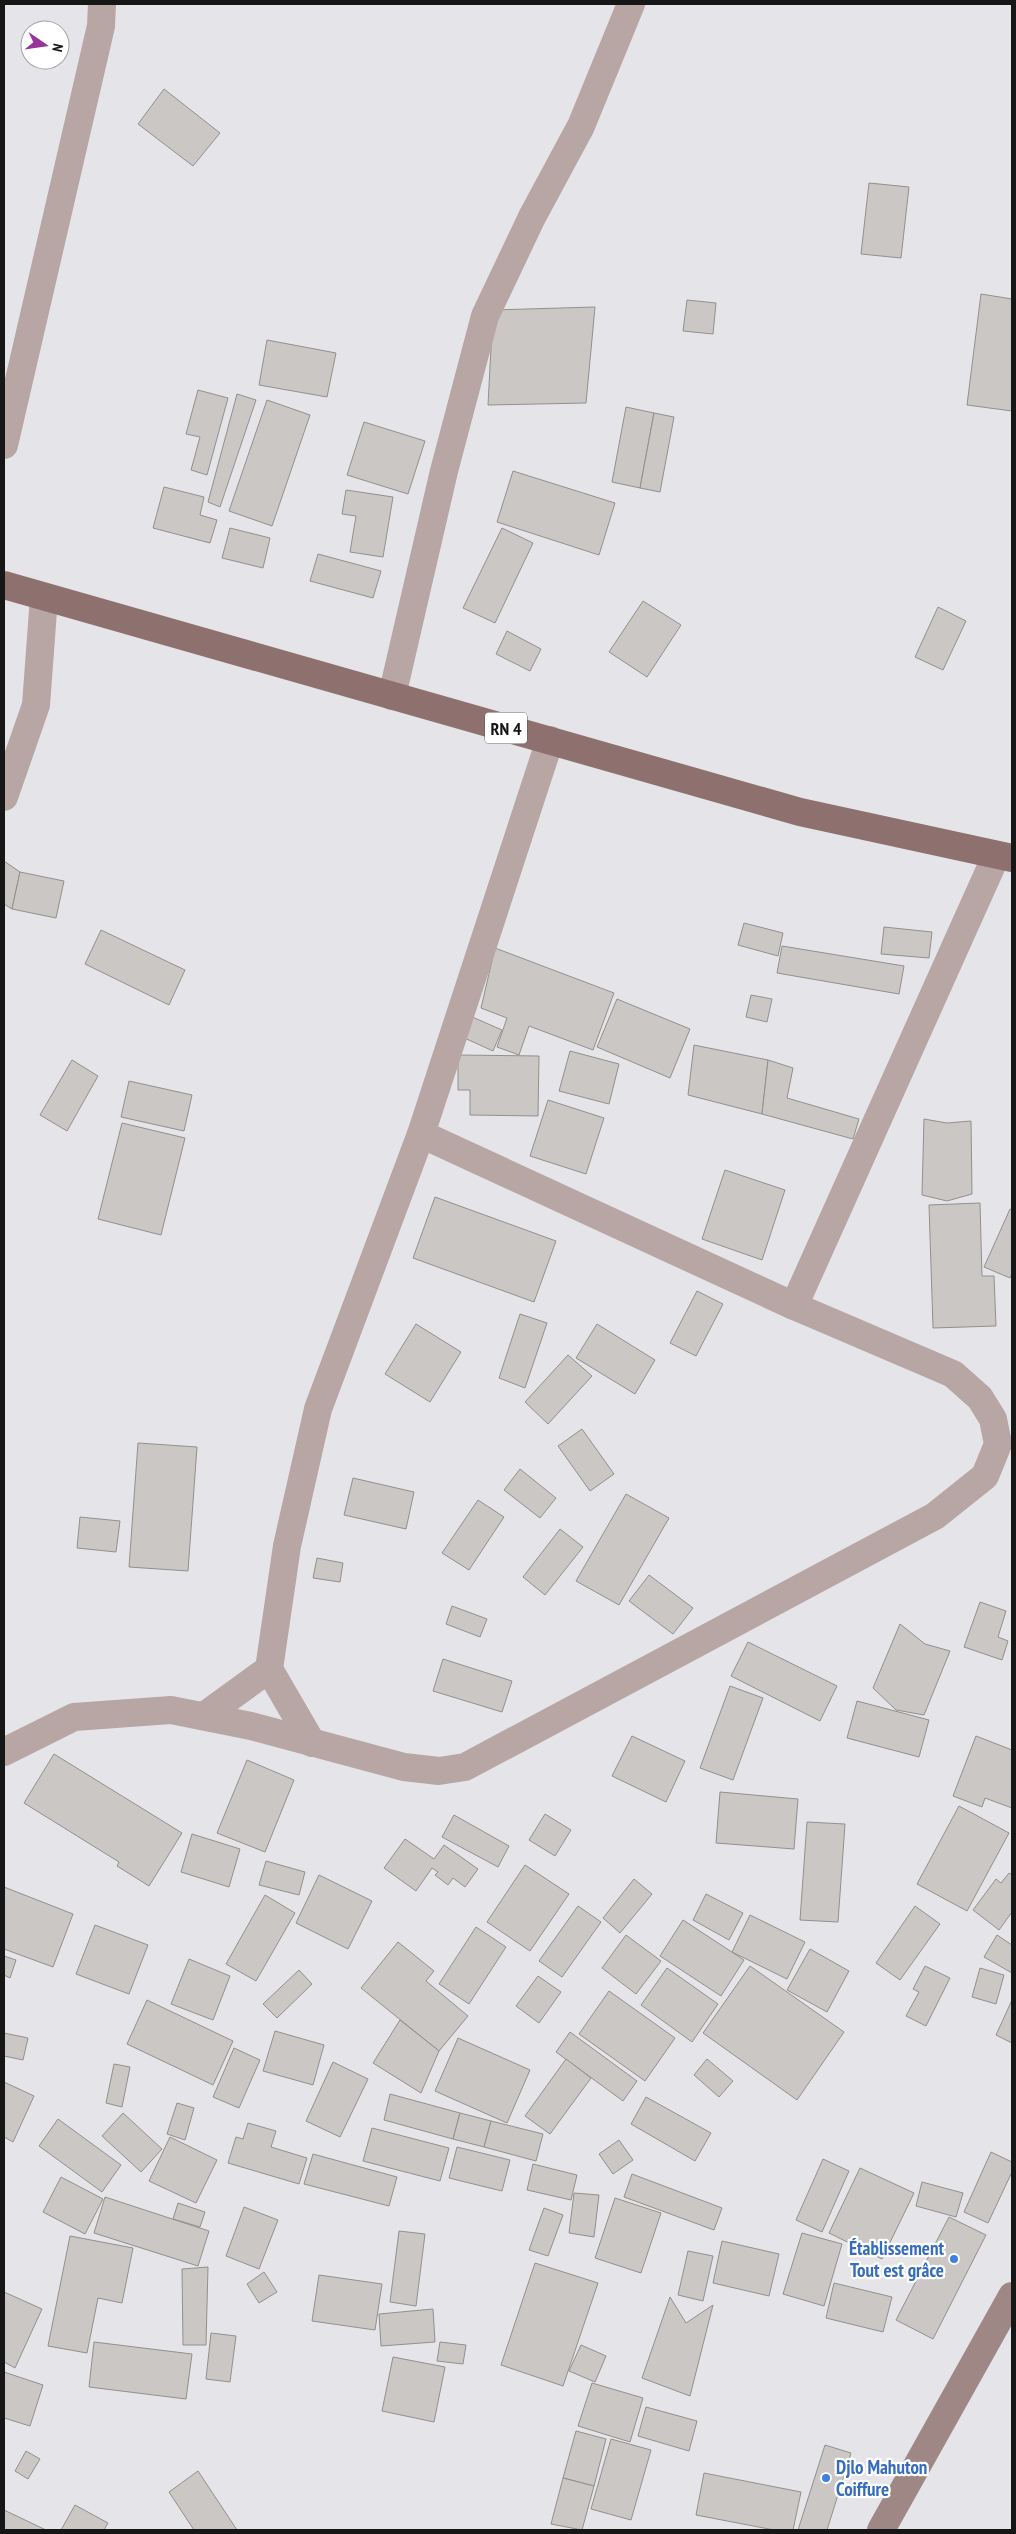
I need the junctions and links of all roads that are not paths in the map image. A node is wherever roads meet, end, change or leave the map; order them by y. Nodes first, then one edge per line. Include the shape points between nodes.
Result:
1 (102, 4) edge
2 (631, 4) edge
3 (4, 446) edge
4 (4, 585) edge
5 (44, 597) junction
6 (392, 696) junction
7 (550, 740) junction
8 (4, 797) edge
9 (1004, 857) edge
10 (422, 1134) junction
11 (794, 1306) junction
12 (269, 1669) junction
13 (204, 1716) junction
14 (312, 1743) junction
15 (4, 1752) edge
16 (1012, 2296) edge
17 (881, 2530) edge

1 - 3 street via 99,36
2 - 6 street via 581,126 532,217 485,316 444,471
4 - 5 main road, RN 4
5 - 6 main road, RN 4
5 - 8 street via 36,705
6 - 7 main road, RN 4
7 - 9 main road, RN 4 via 800,812
7 - 10 street
9 - 11 street
10 - 11 street
10 - 12 street via 318,1410 287,1546
11 - 14 street via 953,1374 980,1398 993,1419 998,1444 985,1476 935,1516 465,1767 439,1771 404,1767
12 - 13 street
12 - 14 street
13 - 14 street
13 - 15 street via 171,1710 74,1717
16 - 17 main road

